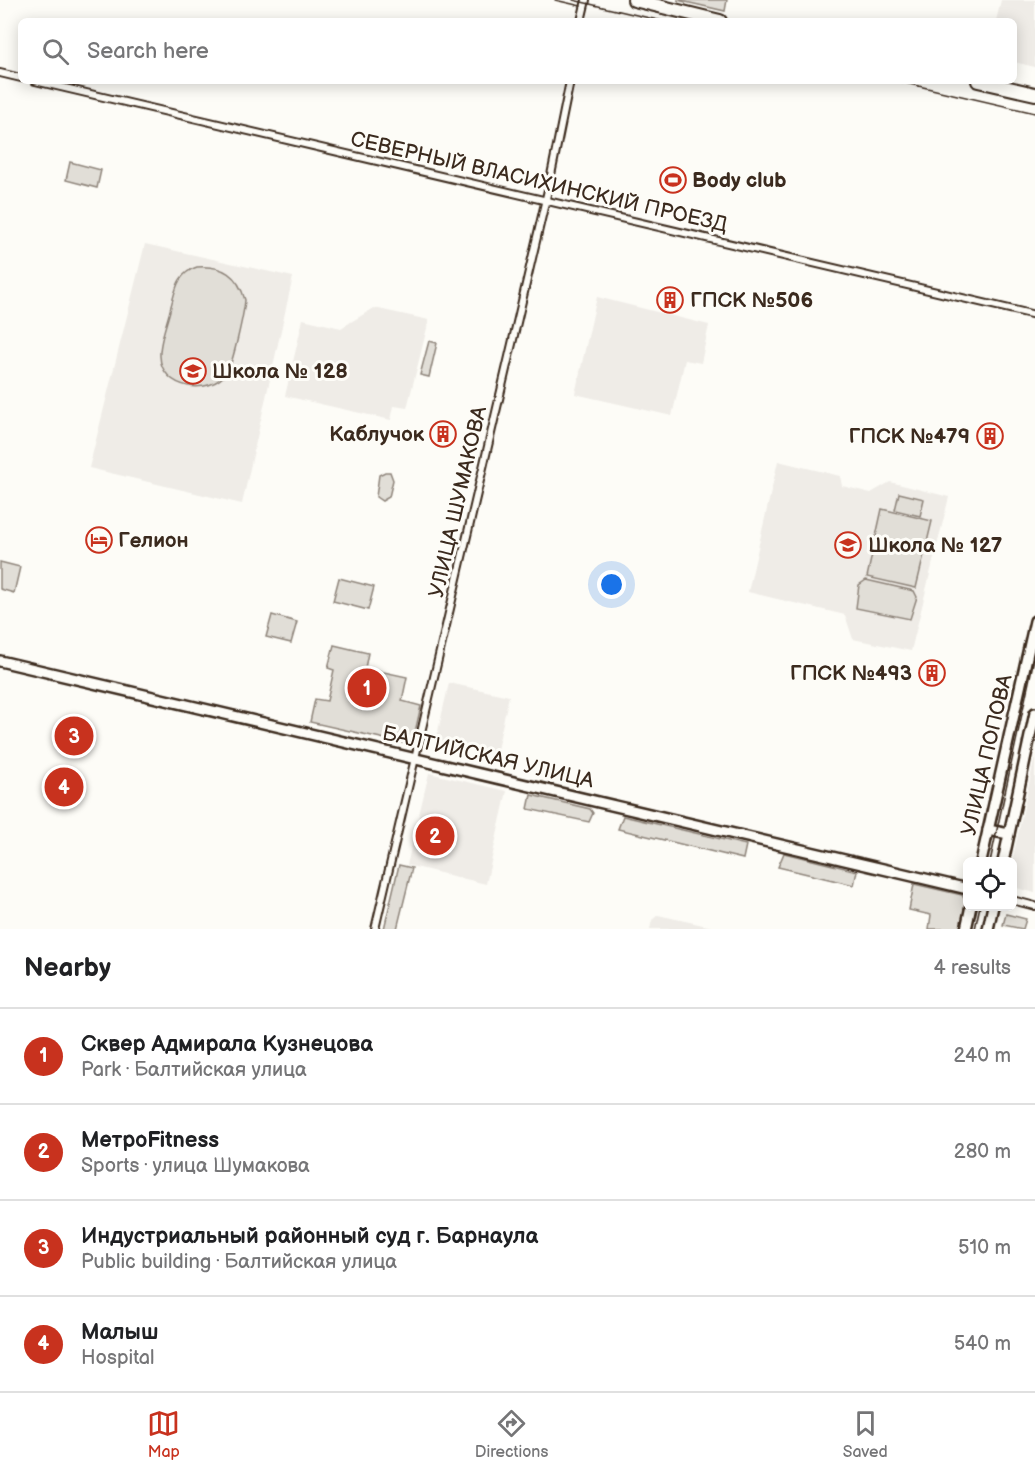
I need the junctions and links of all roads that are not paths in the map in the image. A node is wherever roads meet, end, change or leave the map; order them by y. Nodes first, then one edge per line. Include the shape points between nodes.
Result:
1 (586, 0) edge
2 (634, 0) edge
3 (582, 18) edge
4 (708, 18) edge
5 (0, 73) edge
6 (18, 77) edge
7 (48, 84) edge
8 (569, 84) edge
9 (991, 84) edge
10 (1035, 94) edge
11 (546, 200) junction
12 (1035, 315) edge
13 (1035, 621) edge
14 (0, 661) edge
15 (1035, 713) edge
16 (415, 759) junction
17 (988, 830) junction
18 (1009, 834) junction
19 (982, 857) edge
20 (1004, 857) edge
21 (963, 888) edge
22 (1017, 901) edge
23 (1035, 906) edge
24 (970, 911) edge
25 (992, 911) edge
26 (375, 929) edge
27 (966, 929) edge
28 (988, 929) edge

1 - 3 street
2 - 4 highway
5 - 6 street
7 - 11 street, СЕВЕРНЫЙ ВЛАСИХИНСКИЙ ПРОЕЗД
8 - 11 street, УЛИЦА ШУМАКОВА
9 - 10 highway
11 - 12 street, СЕВЕРНЫЙ ВЛАСИХИНСКИЙ ПРОЕЗД
11 - 16 street, УЛИЦА ШУМАКОВА
13 - 17 main road, УЛИЦА ПОПОВА
14 - 16 main road, БАЛТИЙСКАЯ УЛИЦА
15 - 18 main road, УЛИЦА ПОПОВА
16 - 21 main road, БАЛТИЙСКАЯ УЛИЦА
16 - 26 street, УЛИЦА ШУМАКОВА
17 - 18 main road
17 - 19 main road, УЛИЦА ПОПОВА
18 - 20 main road, УЛИЦА ПОПОВА
22 - 23 street
24 - 27 main road
25 - 28 main road

